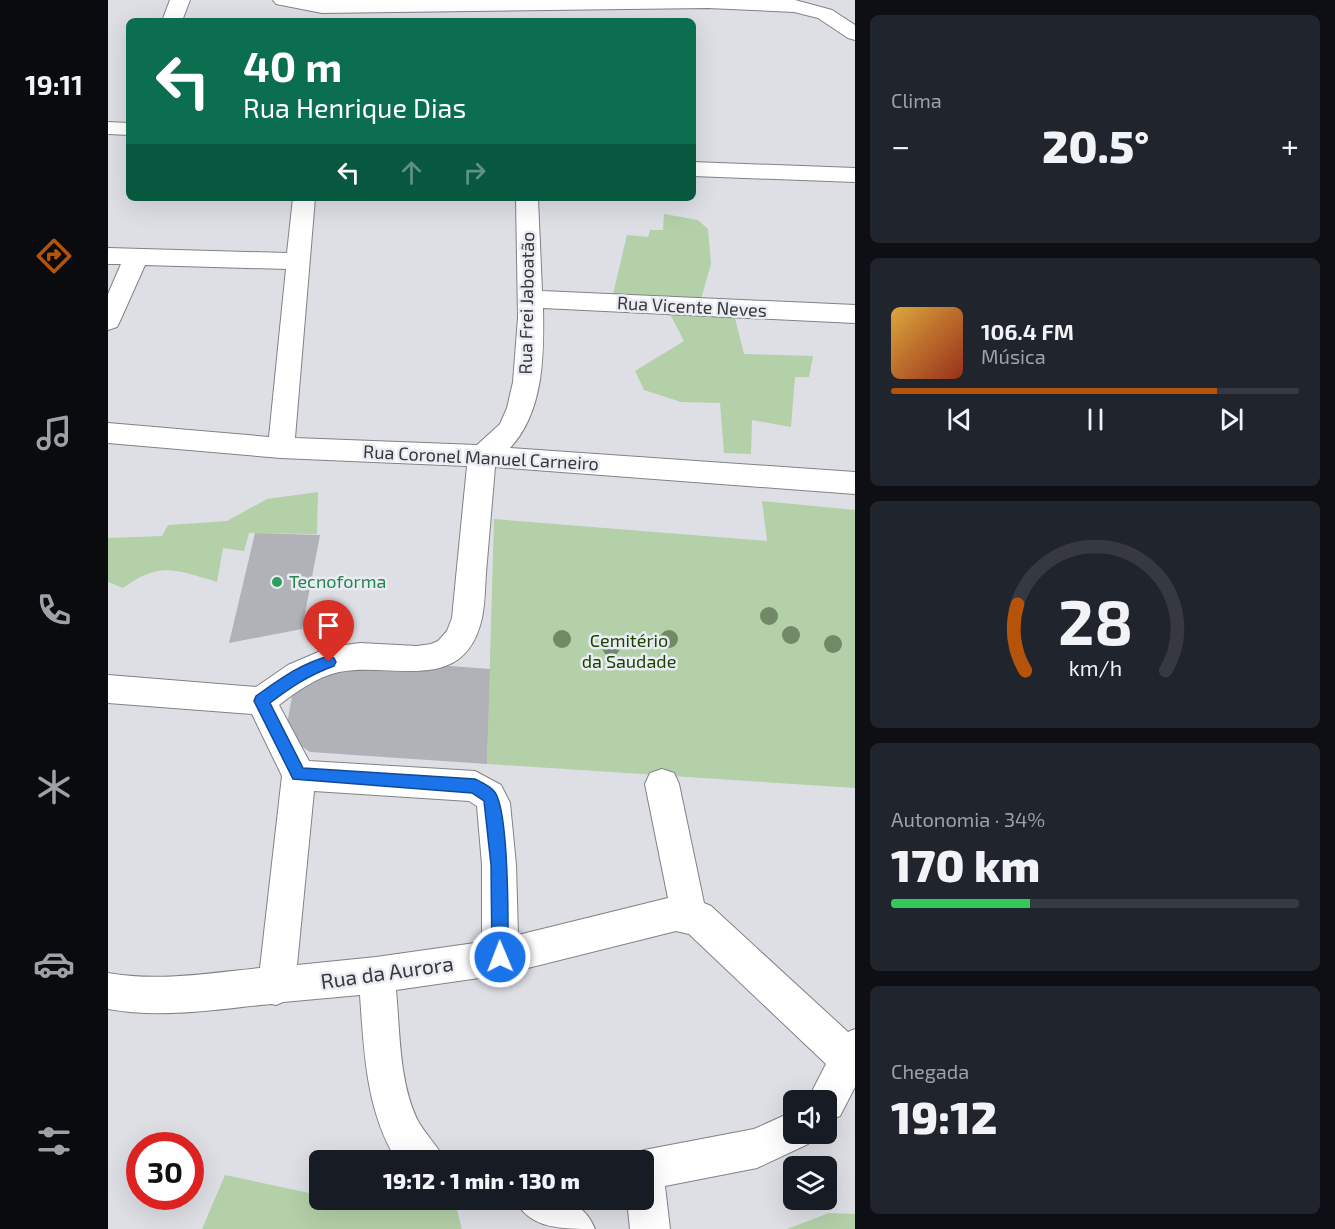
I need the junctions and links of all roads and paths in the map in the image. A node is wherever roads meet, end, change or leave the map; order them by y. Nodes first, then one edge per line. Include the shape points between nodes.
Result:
1 (180, 0) edge
2 (283, 0) edge
3 (707, 1) edge
4 (793, 3) edge
5 (512, 8) edge
6 (322, 9) edge
7 (669, 11) edge
8 (173, 18) edge
9 (855, 34) edge
10 (108, 128) edge
11 (126, 129) edge
12 (696, 164) edge
13 (855, 175) edge
14 (304, 201) edge
15 (527, 201) edge
16 (108, 256) edge
17 (137, 256) junction
18 (299, 261) junction
19 (529, 299) junction
20 (855, 314) edge
21 (108, 321) edge
22 (108, 433) edge
23 (281, 448) junction
24 (482, 456) junction
25 (855, 483) edge
26 (108, 689) edge
27 (261, 701) junction
28 (299, 775) junction
29 (662, 784) dead end
30 (689, 916) junction
31 (500, 957) junction
32 (376, 975) junction
33 (276, 987) junction
34 (108, 991) edge
35 (853, 1058) edge
36 (833, 1090) edge
37 (783, 1135) edge
38 (415, 1150) edge
39 (654, 1168) edge
40 (549, 1210) edge
41 (648, 1210) edge
42 (574, 1229) edge
43 (650, 1229) edge

1 - 8 street
2 - 6 street
3 - 4 street
3 - 7 street
4 - 9 street via 825,14
5 - 6 street
5 - 7 street
10 - 11 street
12 - 13 street
14 - 18 street
15 - 19 street, Rua Frei Jaboatão
16 - 17 street
17 - 18 street
17 - 21 street
18 - 23 street
19 - 20 street, Rua Vicente Neves
19 - 24 street, Rua Frei Jaboatão via 529,363 519,412 512,428
22 - 23 street, Rua Coronel Manuel Carneiro
23 - 24 street, Rua Coronel Manuel Carneiro
24 - 25 street, Rua Coronel Manuel Carneiro
24 - 27 street via 467,618 459,643 443,654 423,659 344,658 314,666
26 - 27 street
27 - 28 street
28 - 31 street via 475,786 489,796 499,865
28 - 33 street
29 - 30 street
30 - 31 street, Rua da Aurora via 648,919
30 - 35 street via 698,918
31 - 32 street, Rua da Aurora
32 - 33 street, Rua da Aurora
32 - 38 street via 394,1112 404,1138
33 - 34 street, Rua da Aurora via 163,996
35 - 36 street
37 - 39 street via 757,1148
40 - 42 street
41 - 43 street

